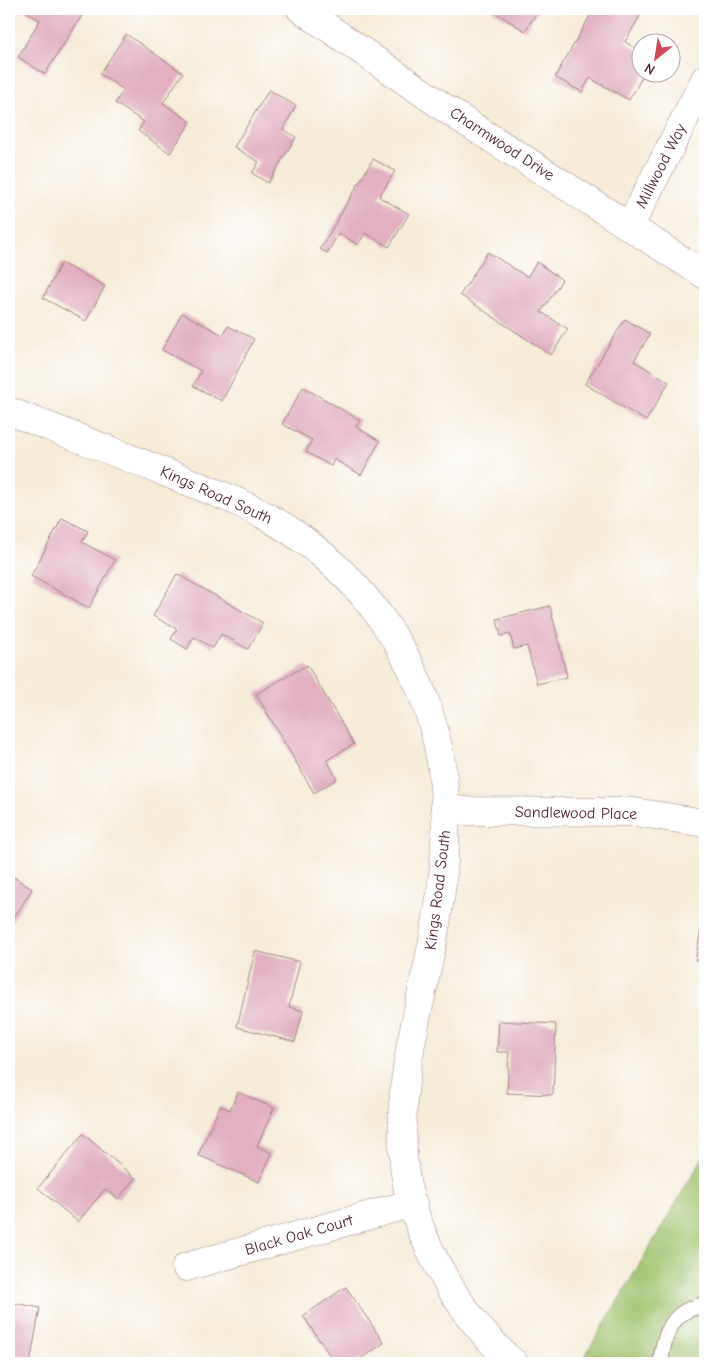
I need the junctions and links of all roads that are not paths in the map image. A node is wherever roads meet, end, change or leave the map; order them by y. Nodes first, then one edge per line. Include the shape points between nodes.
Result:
1 (301, 9) edge
2 (705, 79) edge
3 (630, 226) junction
4 (705, 275) edge
5 (9, 410) edge
6 (445, 809) junction
7 (705, 823) edge
8 (413, 1203) junction
9 (186, 1267) dead end
10 (705, 1304) edge
11 (514, 1363) edge
12 (661, 1363) edge

1 - 3 street, Charmwood Drive via 455,115
2 - 3 street, Millwood Way
3 - 4 street, Charmwood Drive
5 - 6 street, Kings Road South via 237,501 304,540 340,570 363,594 394,636 410,667 430,715 440,754
6 - 7 street, Sandlewood Place via 634,812
6 - 8 street, Kings Road South via 446,842 437,921 408,1064 403,1106 407,1184
8 - 9 street, Black Oak Court
8 - 11 street, Kings Road South via 448,1285 477,1327
10 - 12 lane via 684,1311 670,1328

